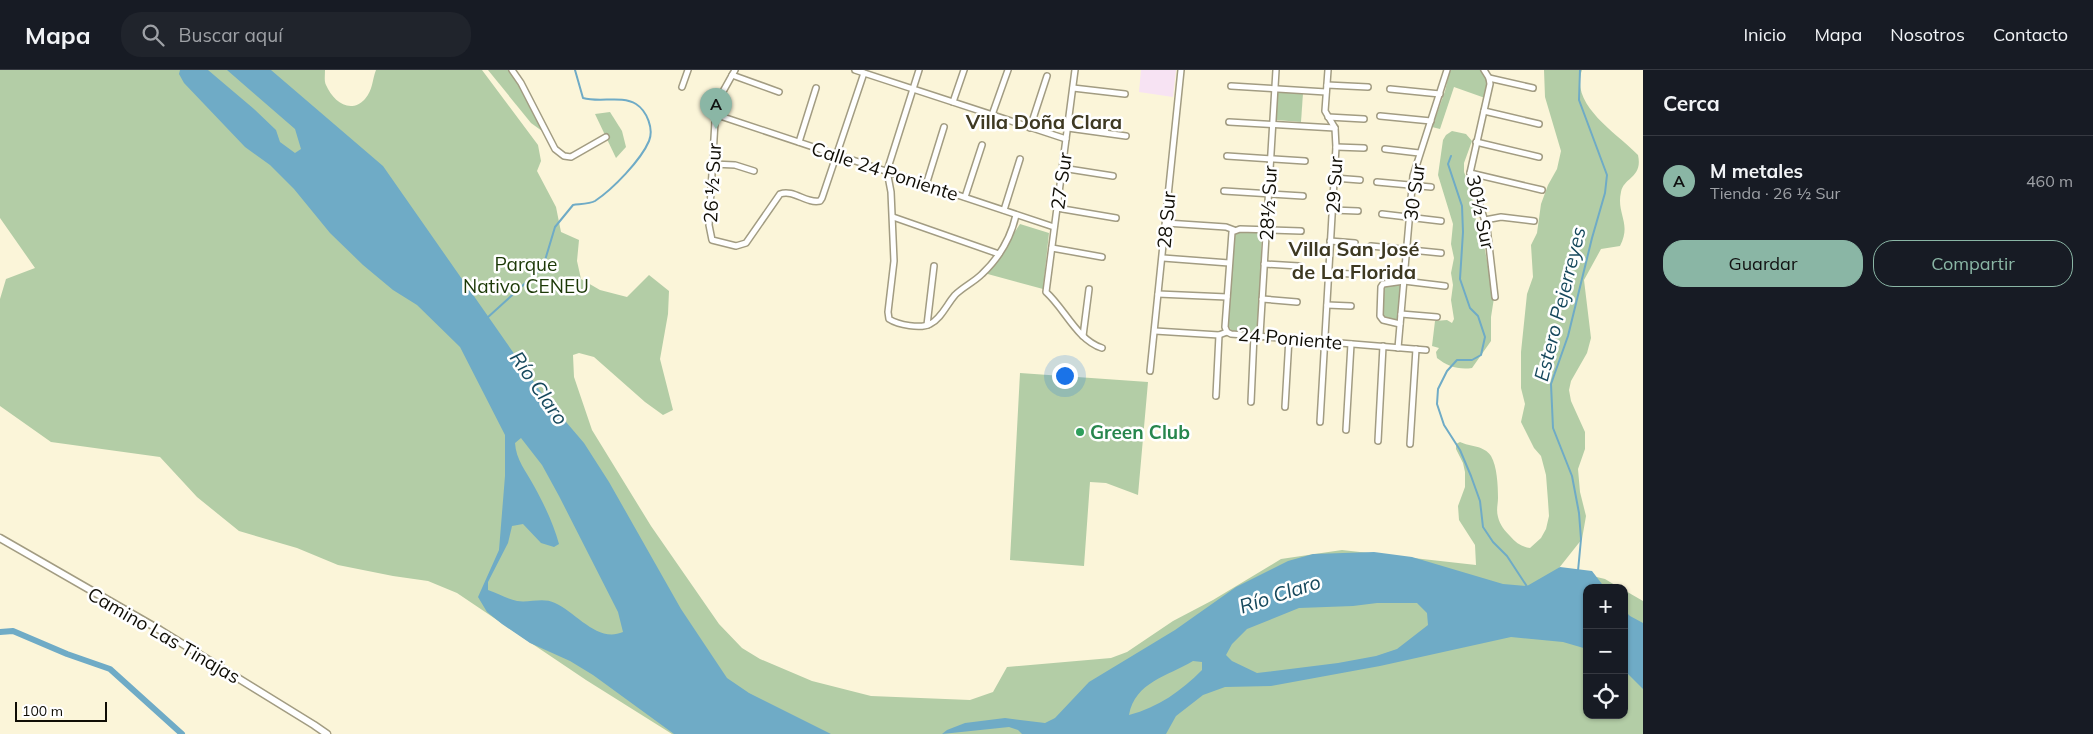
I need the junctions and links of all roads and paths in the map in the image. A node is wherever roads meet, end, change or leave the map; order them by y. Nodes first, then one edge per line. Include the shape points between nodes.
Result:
1 (512, 70) edge
2 (688, 70) edge
3 (855, 70) edge
4 (919, 70) edge
5 (964, 70) edge
6 (1008, 70) edge
7 (1075, 70) edge
8 (1181, 70) edge
9 (1276, 70) edge
10 (1328, 70) edge
11 (1447, 70) edge
12 (1484, 70) edge
13 (733, 73) edge
14 (864, 73) junction
15 (872, 73) edge
16 (1047, 76) dead end
17 (1489, 78) junction
18 (1327, 85) junction
19 (1231, 86) dead end
20 (682, 87) dead end
21 (1368, 87) dead end
22 (816, 88) dead end
23 (1073, 88) junction
24 (1533, 88) dead end
25 (913, 89) junction
26 (1275, 89) junction
27 (1390, 89) dead end
28 (779, 92) dead end
29 (1326, 92) junction
30 (1125, 94) dead end
31 (1440, 94) junction
32 (954, 102) junction
33 (1484, 111) junction
34 (716, 113) junction
35 (992, 115) junction
36 (1380, 116) dead end
37 (1328, 117) junction
38 (1364, 119) dead end
39 (1228, 122) dead end
40 (1430, 122) junction
41 (1273, 124) junction
42 (1539, 124) dead end
43 (944, 127) dead end
44 (1030, 128) junction
45 (1068, 128) junction
46 (1335, 128) junction
47 (1126, 136) dead end
48 (606, 137) dead end
49 (1066, 139) junction
50 (799, 142) junction
51 (1476, 142) junction
52 (982, 145) dead end
53 (1336, 147) junction
54 (1364, 148) dead end
55 (1385, 150) dead end
56 (1419, 153) junction
57 (836, 155) junction
58 (1227, 156) dead end
59 (1539, 157) dead end
60 (1020, 159) dead end
61 (1271, 159) junction
62 (1305, 161) dead end
63 (713, 164) junction
64 (1062, 168) junction
65 (754, 170) dead end
66 (886, 171) junction
67 (1470, 173) junction
68 (1113, 176) dead end
69 (1334, 178) junction
70 (1360, 180) dead end
71 (1377, 182) dead end
72 (926, 184) junction
73 (1412, 185) junction
74 (1431, 187) dead end
75 (1542, 190) dead end
76 (1224, 191) dead end
77 (1268, 194) junction
78 (1303, 196) dead end
79 (964, 197) junction
80 (1057, 208) junction
81 (1004, 210) junction
82 (1332, 210) junction
83 (1358, 211) dead end
84 (1382, 214) dead end
85 (1016, 215) junction
86 (892, 217) junction
87 (1116, 218) dead end
88 (1409, 218) junction
89 (1485, 220) junction
90 (1534, 220) dead end
91 (1441, 221) dead end
92 (1166, 223) junction
93 (1054, 227) junction
94 (1234, 230) junction
95 (1266, 230) junction
96 (1301, 231) dead end
97 (1330, 241) junction
98 (1356, 243) dead end
99 (1371, 246) dead end
100 (1052, 248) junction
101 (1406, 250) junction
102 (1441, 253) dead end
103 (999, 254) junction
104 (1102, 257) dead end
105 (1163, 258) junction
106 (1229, 263) junction
107 (1264, 264) junction
108 (934, 266) dead end
109 (1299, 266) dead end
110 (1329, 273) junction
111 (1353, 274) dead end
112 (1404, 281) junction
113 (1445, 286) dead end
114 (1089, 289) dead end
115 (1158, 294) junction
116 (1227, 297) junction
117 (1495, 297) dead end
118 (1262, 299) junction
119 (1297, 302) dead end
120 (1327, 305) junction
121 (1351, 306) dead end
122 (1401, 314) junction
123 (1437, 317) dead end
124 (929, 324) junction
125 (1400, 324) junction
126 (1155, 331) junction
127 (1227, 332) junction
128 (1219, 335) junction
129 (1257, 335) junction
130 (1083, 336) junction
131 (1289, 338) junction
132 (1324, 341) junction
133 (1350, 344) junction
134 (1384, 346) junction
135 (1102, 348) dead end
136 (1398, 348) junction
137 (1416, 349) junction
138 (1426, 350) dead end
139 (1150, 371) dead end
140 (1216, 396) dead end
141 (1251, 402) dead end
142 (1285, 407) dead end
143 (1320, 422) dead end
144 (1346, 430) dead end
145 (1378, 441) dead end
146 (1410, 444) dead end
147 (0, 538) edge
148 (326, 734) edge

1 - 48 street via 558,152 571,157
2 - 20 street
3 - 14 street
4 - 25 street
5 - 32 street
6 - 35 street
7 - 23 street, 27 Sur
8 - 92 street, 28 Sur
9 - 26 street, 28½ Sur
10 - 18 street, 29 Sur
11 - 31 street, 30 Sur
12 - 17 street
13 - 28 street
13 - 34 street, 26 ½ Sur via 716,104
14 - 15 street
14 - 57 street
15 - 25 street
16 - 44 street
17 - 24 street
17 - 33 street, 30½ Sur
18 - 21 street
18 - 29 street, 29 Sur
19 - 26 street
22 - 50 street
23 - 30 street
23 - 45 street, 27 Sur
25 - 32 street
25 - 66 street
26 - 29 street
26 - 41 street, 28½ Sur
27 - 31 street
29 - 37 street, 29 Sur via 1325,111
31 - 40 street, 30 Sur
32 - 35 street
33 - 42 street
33 - 51 street, 30½ Sur
34 - 50 street, Calle 24 Poniente
34 - 63 street, 26 ½ Sur
35 - 44 street
36 - 40 street
37 - 38 street
37 - 46 street, 29 Sur
39 - 41 street
40 - 56 street, 30 Sur
41 - 46 street
41 - 61 street, 28½ Sur
43 - 72 street
44 - 49 street
45 - 47 street
45 - 49 street, 27 Sur
46 - 53 street, 29 Sur
49 - 64 street, 27 Sur
50 - 57 street, Calle 24 Poniente
51 - 59 street
51 - 67 street, 30½ Sur
52 - 79 street
53 - 54 street
53 - 69 street, 29 Sur
55 - 56 street
56 - 73 street, 30 Sur
57 - 63 street, 26 ½ Sur via 820,201 813,202 785,192 777,197 746,243 736,246 712,240 709,225
57 - 66 street, Calle 24 Poniente
58 - 61 street
60 - 81 street
61 - 62 street
61 - 77 street, 28½ Sur
63 - 65 street
64 - 68 street
64 - 80 street, 27 Sur
66 - 72 street, Calle 24 Poniente
66 - 86 street
67 - 75 street
67 - 89 street, 30½ Sur
69 - 70 street
69 - 82 street, 29 Sur
71 - 73 street
72 - 79 street, Calle 24 Poniente
73 - 74 street
73 - 88 street, 30 Sur
76 - 77 street
77 - 78 street
77 - 95 street, 28½ Sur
79 - 81 street, Calle 24 Poniente
80 - 87 street
80 - 93 street, 27 Sur
81 - 85 street, Calle 24 Poniente
82 - 83 street
82 - 97 street, 29 Sur
84 - 88 street
85 - 93 street, Calle 24 Poniente
85 - 103 street
86 - 103 street
86 - 124 street via 894,261 889,319
88 - 91 street
88 - 101 street, 30 Sur
89 - 90 street via 1501,217
89 - 117 street, 30½ Sur
92 - 94 street
92 - 105 street, 28 Sur
93 - 100 street, 27 Sur
94 - 95 street
94 - 106 street
95 - 96 street
95 - 107 street, 28½ Sur
97 - 98 street
97 - 110 street, 29 Sur
99 - 101 street
100 - 104 street
100 - 130 street, 27 Sur via 1046,292
101 - 102 street
101 - 112 street, 30 Sur
103 - 124 street via 982,275 956,295
105 - 106 street
105 - 115 street, 28 Sur
106 - 116 street
107 - 109 street
107 - 118 street, 28½ Sur
108 - 124 street
110 - 111 street
110 - 120 street, 29 Sur
112 - 113 street
112 - 122 street, 30 Sur
112 - 125 street via 1387,282 1381,287 1381,317
114 - 130 street
115 - 116 street
115 - 126 street, 28 Sur
116 - 127 street
118 - 119 street
118 - 129 street, 28½ Sur
120 - 121 street
120 - 132 street, 29 Sur
122 - 123 street
122 - 125 street, 30 Sur
125 - 136 street, 30 Sur
126 - 128 street, 24 Poniente
126 - 139 street, 28 Sur
127 - 128 street, 24 Poniente
127 - 129 street, 24 Poniente
128 - 140 street
129 - 131 street, 24 Poniente
129 - 141 street, 28½ Sur
130 - 135 street
131 - 132 street, 24 Poniente
131 - 142 street
132 - 133 street, 24 Poniente
132 - 143 street, 29 Sur
133 - 134 street, 24 Poniente
133 - 144 street
134 - 136 street, 24 Poniente
134 - 145 street
136 - 137 street, 24 Poniente
137 - 138 street, 24 Poniente
137 - 146 street
147 - 148 street, Camino Las Tinajas via 160,630

